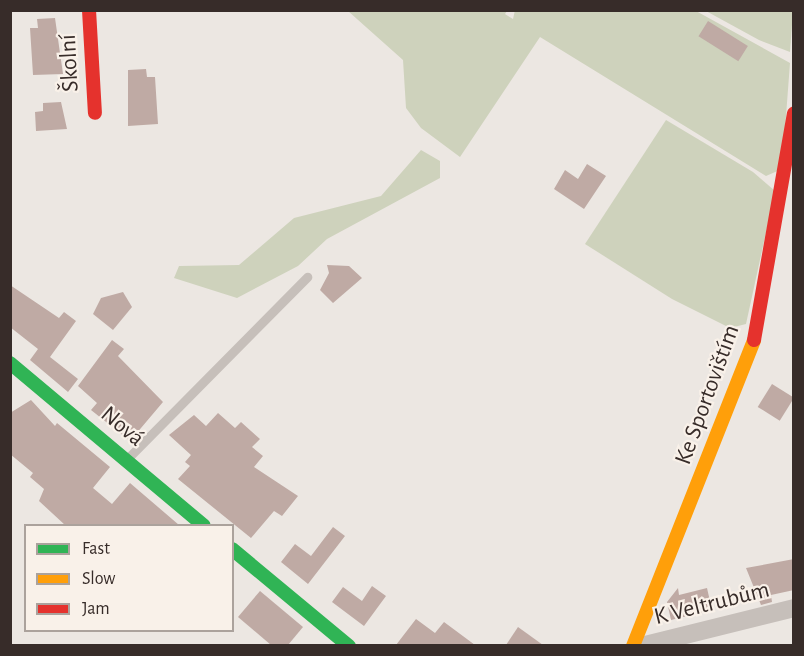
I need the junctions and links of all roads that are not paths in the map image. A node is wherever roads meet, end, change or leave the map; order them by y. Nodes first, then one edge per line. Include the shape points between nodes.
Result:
1 (89, 10) edge
2 (95, 113) dead end
3 (794, 113) edge
4 (307, 277) dead end
5 (10, 363) edge
6 (126, 460) junction
7 (203, 524) edge
8 (234, 551) edge
9 (794, 608) edge
10 (692, 639) edge
11 (349, 645) edge
12 (633, 645) edge
13 (641, 645) edge

1 - 2 street, Školní
3 - 12 street, Ke Sportovištím via 757,329 745,372
4 - 6 lane
5 - 6 street, Nová
6 - 7 street, Nová
8 - 11 street
9 - 10 street, K Veltrubům
10 - 13 street, K Veltrubům

